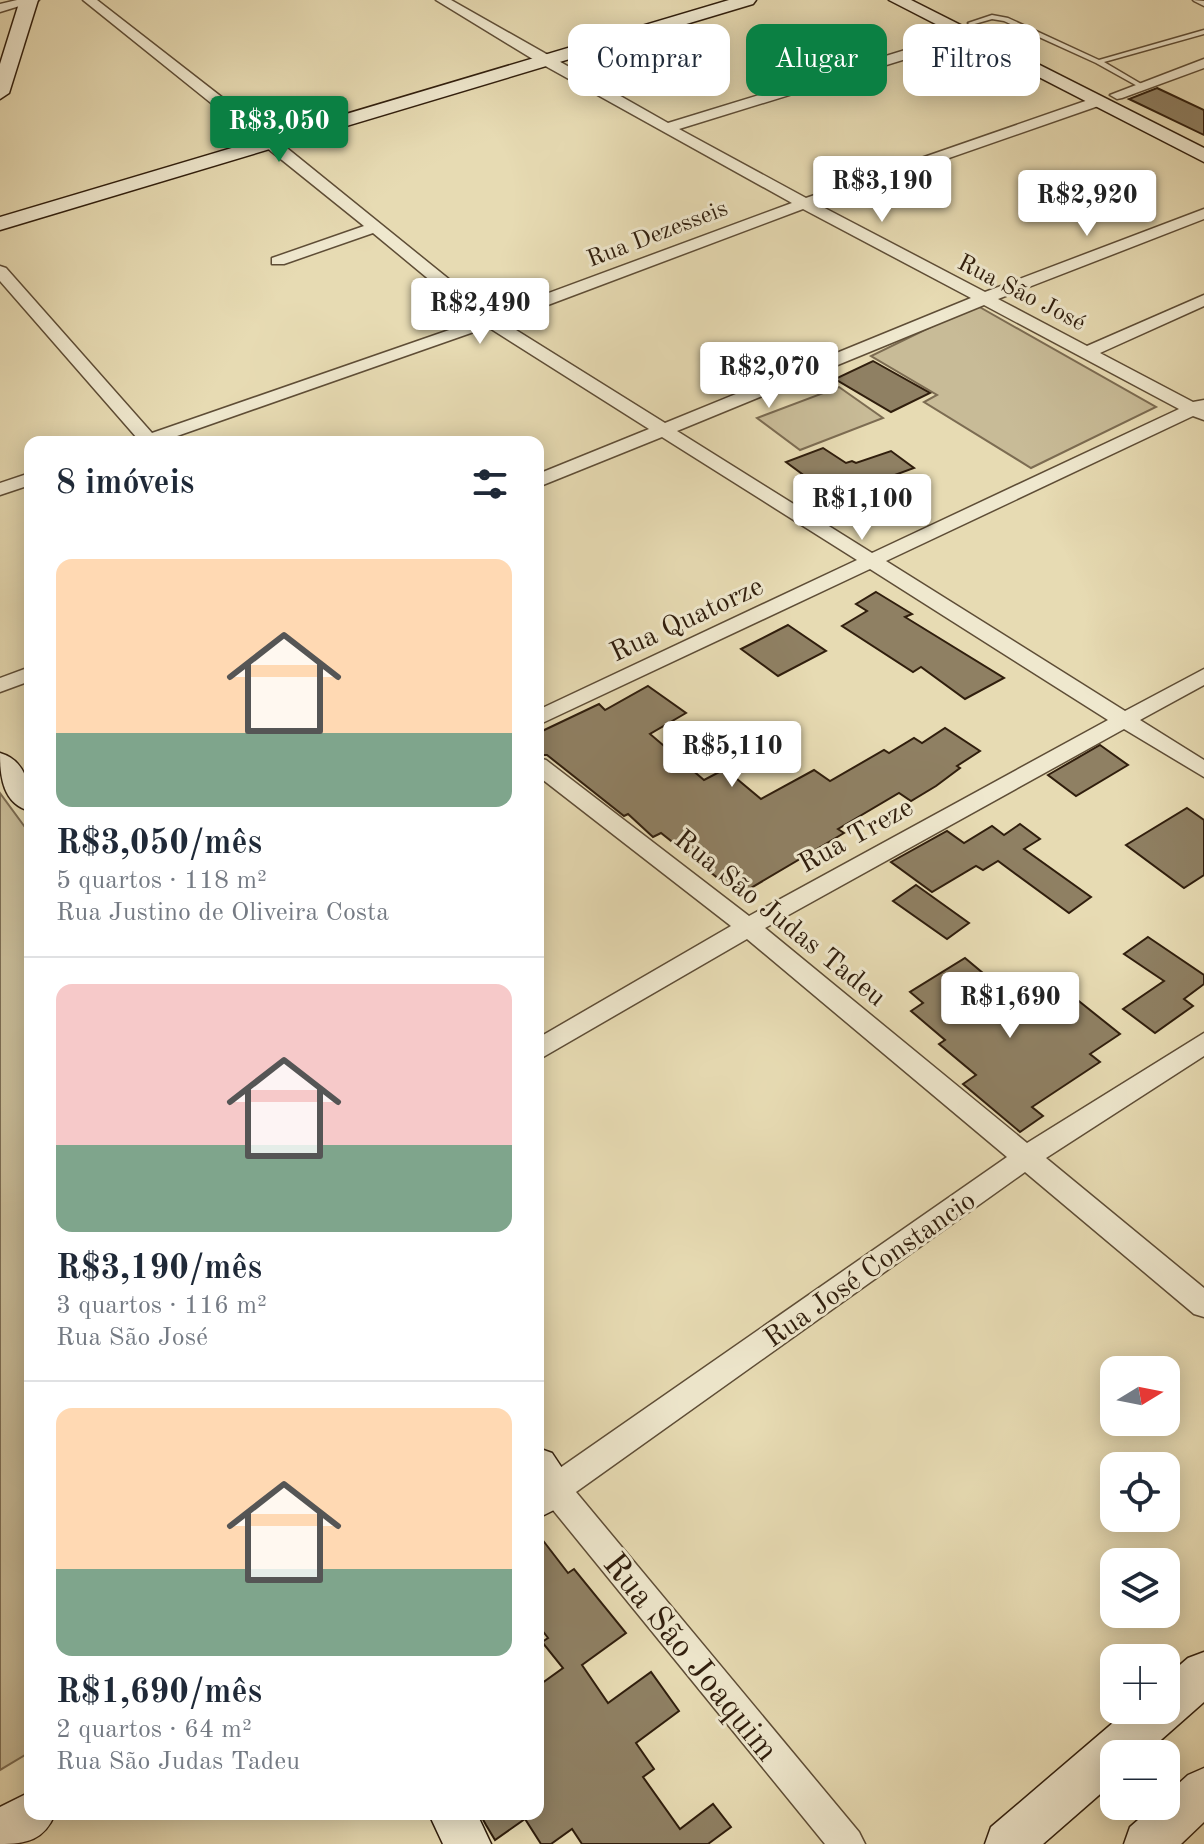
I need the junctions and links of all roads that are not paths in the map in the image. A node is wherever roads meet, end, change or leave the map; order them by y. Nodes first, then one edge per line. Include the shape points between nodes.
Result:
1 (30, 0) edge
2 (89, 0) edge
3 (442, 0) edge
4 (747, 0) edge
5 (898, 0) edge
6 (925, 0) edge
7 (1196, 0) edge
8 (1204, 4) edge
9 (0, 8) edge
10 (959, 24) edge
11 (964, 24) edge
12 (982, 24) edge
13 (1017, 24) edge
14 (1204, 32) edge
15 (1040, 35) edge
16 (903, 53) edge
17 (545, 61) junction
18 (1098, 62) junction
19 (1040, 63) edge
20 (1204, 63) edge
21 (1141, 86) junction
22 (0, 93) edge
23 (1108, 98) junction
24 (668, 128) junction
25 (1204, 140) edge
26 (272, 143) junction
27 (1204, 156) edge
28 (802, 204) junction
29 (1204, 214) edge
30 (0, 224) edge
31 (375, 227) junction
32 (278, 261) dead end
33 (0, 271) edge
34 (983, 299) junction
35 (1204, 300) edge
36 (490, 321) junction
37 (1087, 352) junction
38 (1200, 409) edge
39 (662, 432) junction
40 (142, 436) edge
41 (160, 436) edge
42 (544, 479) edge
43 (24, 481) edge
44 (0, 489) edge
45 (870, 562) junction
46 (24, 676) edge
47 (1204, 676) edge
48 (0, 685) edge
49 (544, 715) edge
50 (1124, 721) junction
51 (0, 763) edge
52 (544, 770) edge
53 (1204, 770) edge
54 (24, 793) edge
55 (748, 927) junction
56 (1204, 1043) edge
57 (544, 1046) edge
58 (1027, 1157) junction
59 (1204, 1305) edge
60 (544, 1485) edge
61 (1204, 1673) edge
62 (1180, 1694) edge
63 (1146, 1724) edge
64 (1204, 1791) edge
65 (24, 1819) edge
66 (455, 1820) edge
67 (0, 1834) edge
68 (468, 1844) edge
69 (847, 1844) edge
70 (1008, 1844) edge
71 (1147, 1844) edge

1 - 9 street
1 - 22 street
2 - 26 street
3 - 17 street, Rua São José
4 - 17 street
5 - 10 street
6 - 11 street
7 - 8 lane
12 - 13 lane via 992,17
14 - 18 lane
15 - 18 lane
16 - 24 street
17 - 24 street, Rua São José
17 - 26 street
18 - 21 lane
19 - 23 street
20 - 21 street, Rua Dezesseis
21 - 23 street, Rua Dezesseis
23 - 25 street
23 - 27 street
23 - 28 street, Rua Dezesseis
24 - 28 street, Rua São José
26 - 30 street
26 - 31 street
28 - 34 street, Rua São José
28 - 36 street, Rua Dezesseis
29 - 34 street
31 - 32 street
31 - 36 street
33 - 40 street
34 - 37 street, Rua São José
34 - 39 street
35 - 37 street
36 - 39 street
36 - 41 street, Rua Dezesseis
37 - 38 street, Rua São José
38 - 45 street, Rua Quatorze
39 - 42 street
39 - 45 street
43 - 44 street
45 - 49 street, Rua Quatorze
45 - 50 street
46 - 48 street
47 - 50 street, Rua Treze
50 - 53 street
50 - 55 street, Rua Treze
51 - 54 street
52 - 55 street, Rua São Judas Tadeu
55 - 57 street, Rua Treze
55 - 58 street, Rua São Judas Tadeu
56 - 58 street, Rua José Constancio
58 - 59 street, Rua São Judas Tadeu
58 - 60 street, Rua José Constancio
60 - 69 street, Rua São Joaquim
61 - 62 street
63 - 70 street
64 - 71 street
65 - 67 street
66 - 68 street

